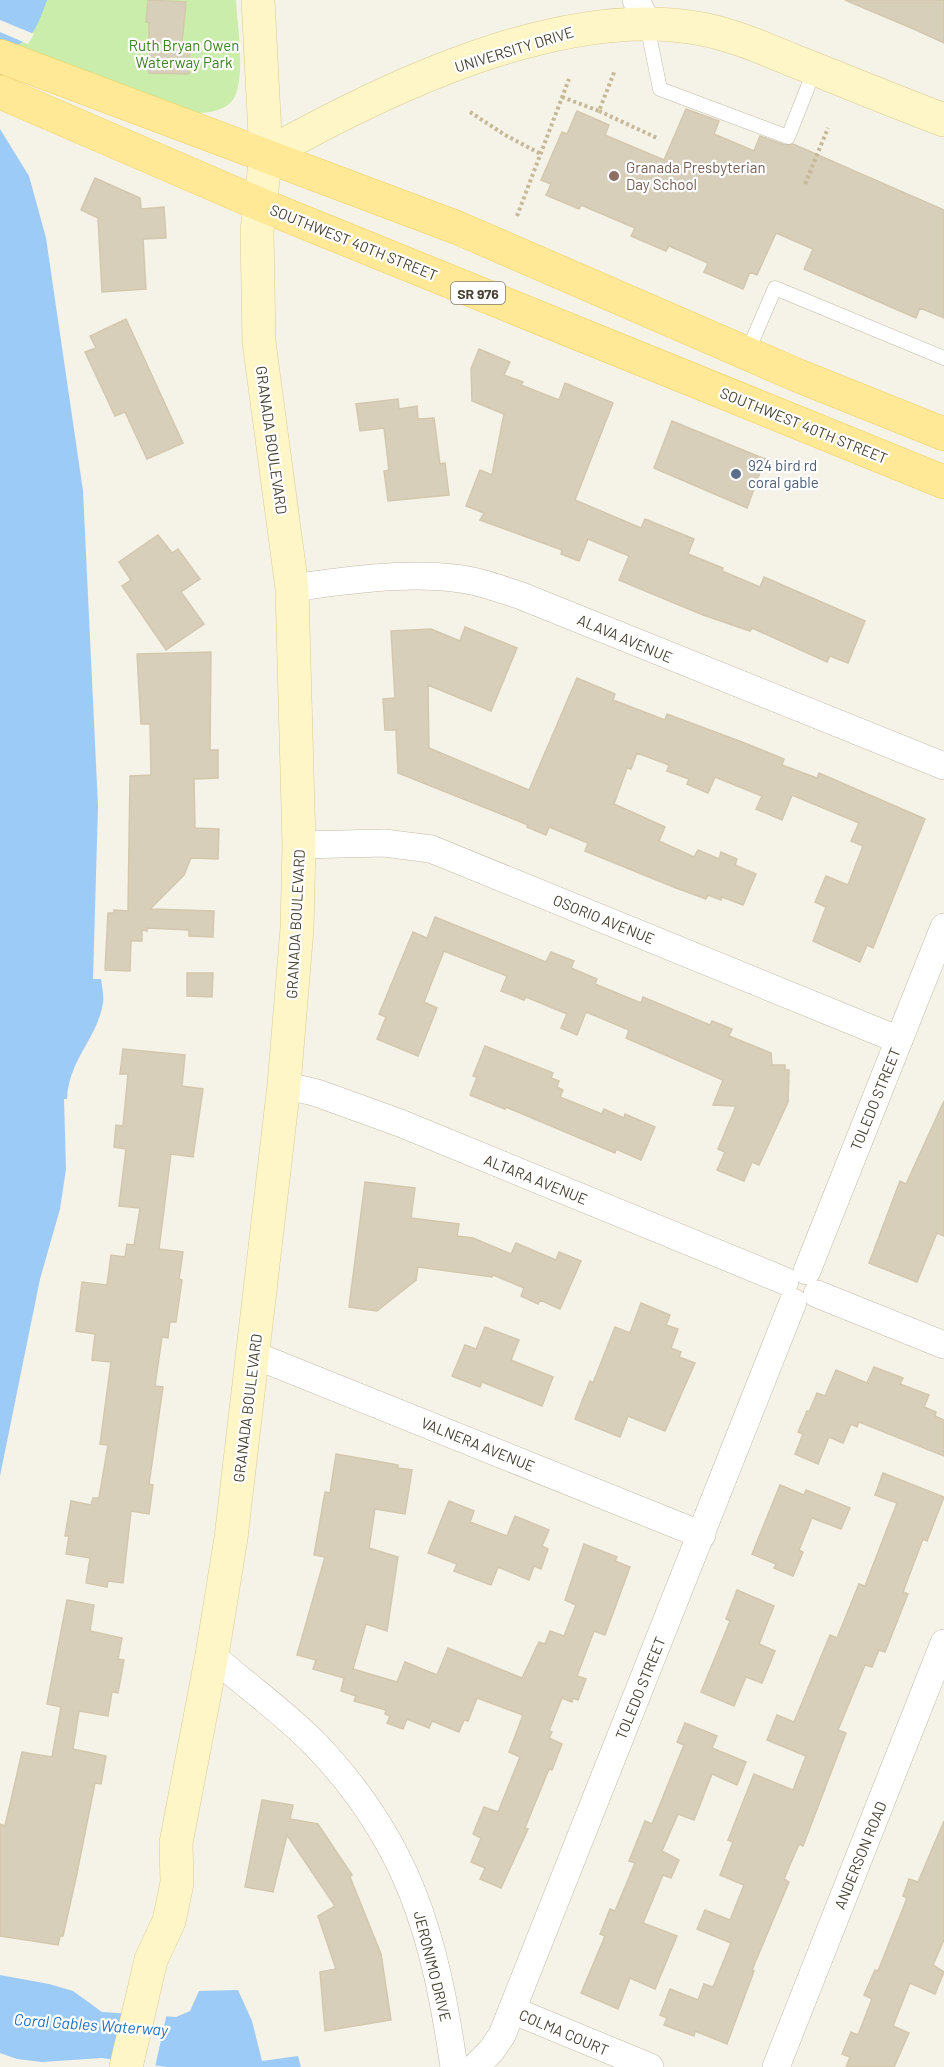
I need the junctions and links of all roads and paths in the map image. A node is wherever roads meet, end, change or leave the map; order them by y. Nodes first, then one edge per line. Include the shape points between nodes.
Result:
1 (258, 0) edge
2 (642, 11) edge
3 (13, 62) edge
4 (815, 69) junction
5 (615, 70) dead end
6 (569, 79) dead end
7 (7, 94) edge
8 (562, 97) junction
9 (599, 111) junction
10 (471, 112) dead end
11 (944, 120) edge
12 (828, 128) dead end
13 (657, 138) dead end
14 (540, 153) junction
15 (266, 155) junction
16 (805, 184) dead end
17 (259, 204) junction
18 (517, 216) dead end
19 (747, 353) junction
20 (944, 358) edge
21 (944, 434) edge
22 (944, 482) edge
23 (292, 588) junction
24 (944, 766) edge
25 (299, 845) junction
26 (944, 927) edge
27 (899, 1040) junction
28 (284, 1085) junction
29 (801, 1287) junction
30 (944, 1345) edge
31 (254, 1355) junction
32 (702, 1535) junction
33 (944, 1643) edge
34 (212, 1655) junction
35 (512, 2010) junction
36 (126, 2067) edge
37 (454, 2067) edge
38 (475, 2067) edge
39 (650, 2067) edge
40 (776, 2067) edge

1 - 15 street, GRANADA BOULEVARD
2 - 4 street, UNIVERSITY DRIVE via 742,40
2 - 4 lane via 660,88 788,137
2 - 15 street, UNIVERSITY DRIVE via 479,58 381,94
3 - 15 main road
4 - 11 street, UNIVERSITY DRIVE
5 - 9 path
6 - 8 path
7 - 17 main road, SOUTHWEST 40TH STREET / SR 976
8 - 9 path
8 - 14 path
9 - 13 path
10 - 14 path
12 - 16 path
14 - 18 path
15 - 17 street, GRANADA BOULEVARD
15 - 19 main road via 458,228
17 - 22 main road, SOUTHWEST 40TH STREET / SR 976
17 - 23 street, GRANADA BOULEVARD via 259,342
19 - 20 lane via 775,288
19 - 21 main road
23 - 24 street, ALAVA AVENUE via 414,577 451,577 483,583
23 - 25 street, GRANADA BOULEVARD
25 - 27 street, OSORIO AVENUE via 384,843 431,849
25 - 28 street, GRANADA BOULEVARD via 297,929
26 - 27 street, TOLEDO STREET
27 - 29 street, TOLEDO STREET
28 - 29 street, ALTARA AVENUE via 328,1096 400,1123
28 - 31 street, GRANADA BOULEVARD
29 - 30 street, ALTARA AVENUE
29 - 32 street, TOLEDO STREET
31 - 32 street, VALNERA AVENUE
31 - 34 street, GRANADA BOULEVARD
32 - 35 street, TOLEDO STREET
33 - 40 street, ANDERSON ROAD
34 - 36 street, GRANADA BOULEVARD via 176,1843 159,1880 151,1916 151,1960
34 - 37 street, JERONIMO DRIVE via 314,1743 382,1827 401,1862 427,1933
35 - 38 street, TOLEDO STREET via 497,2043
35 - 39 street, COLMA COURT

